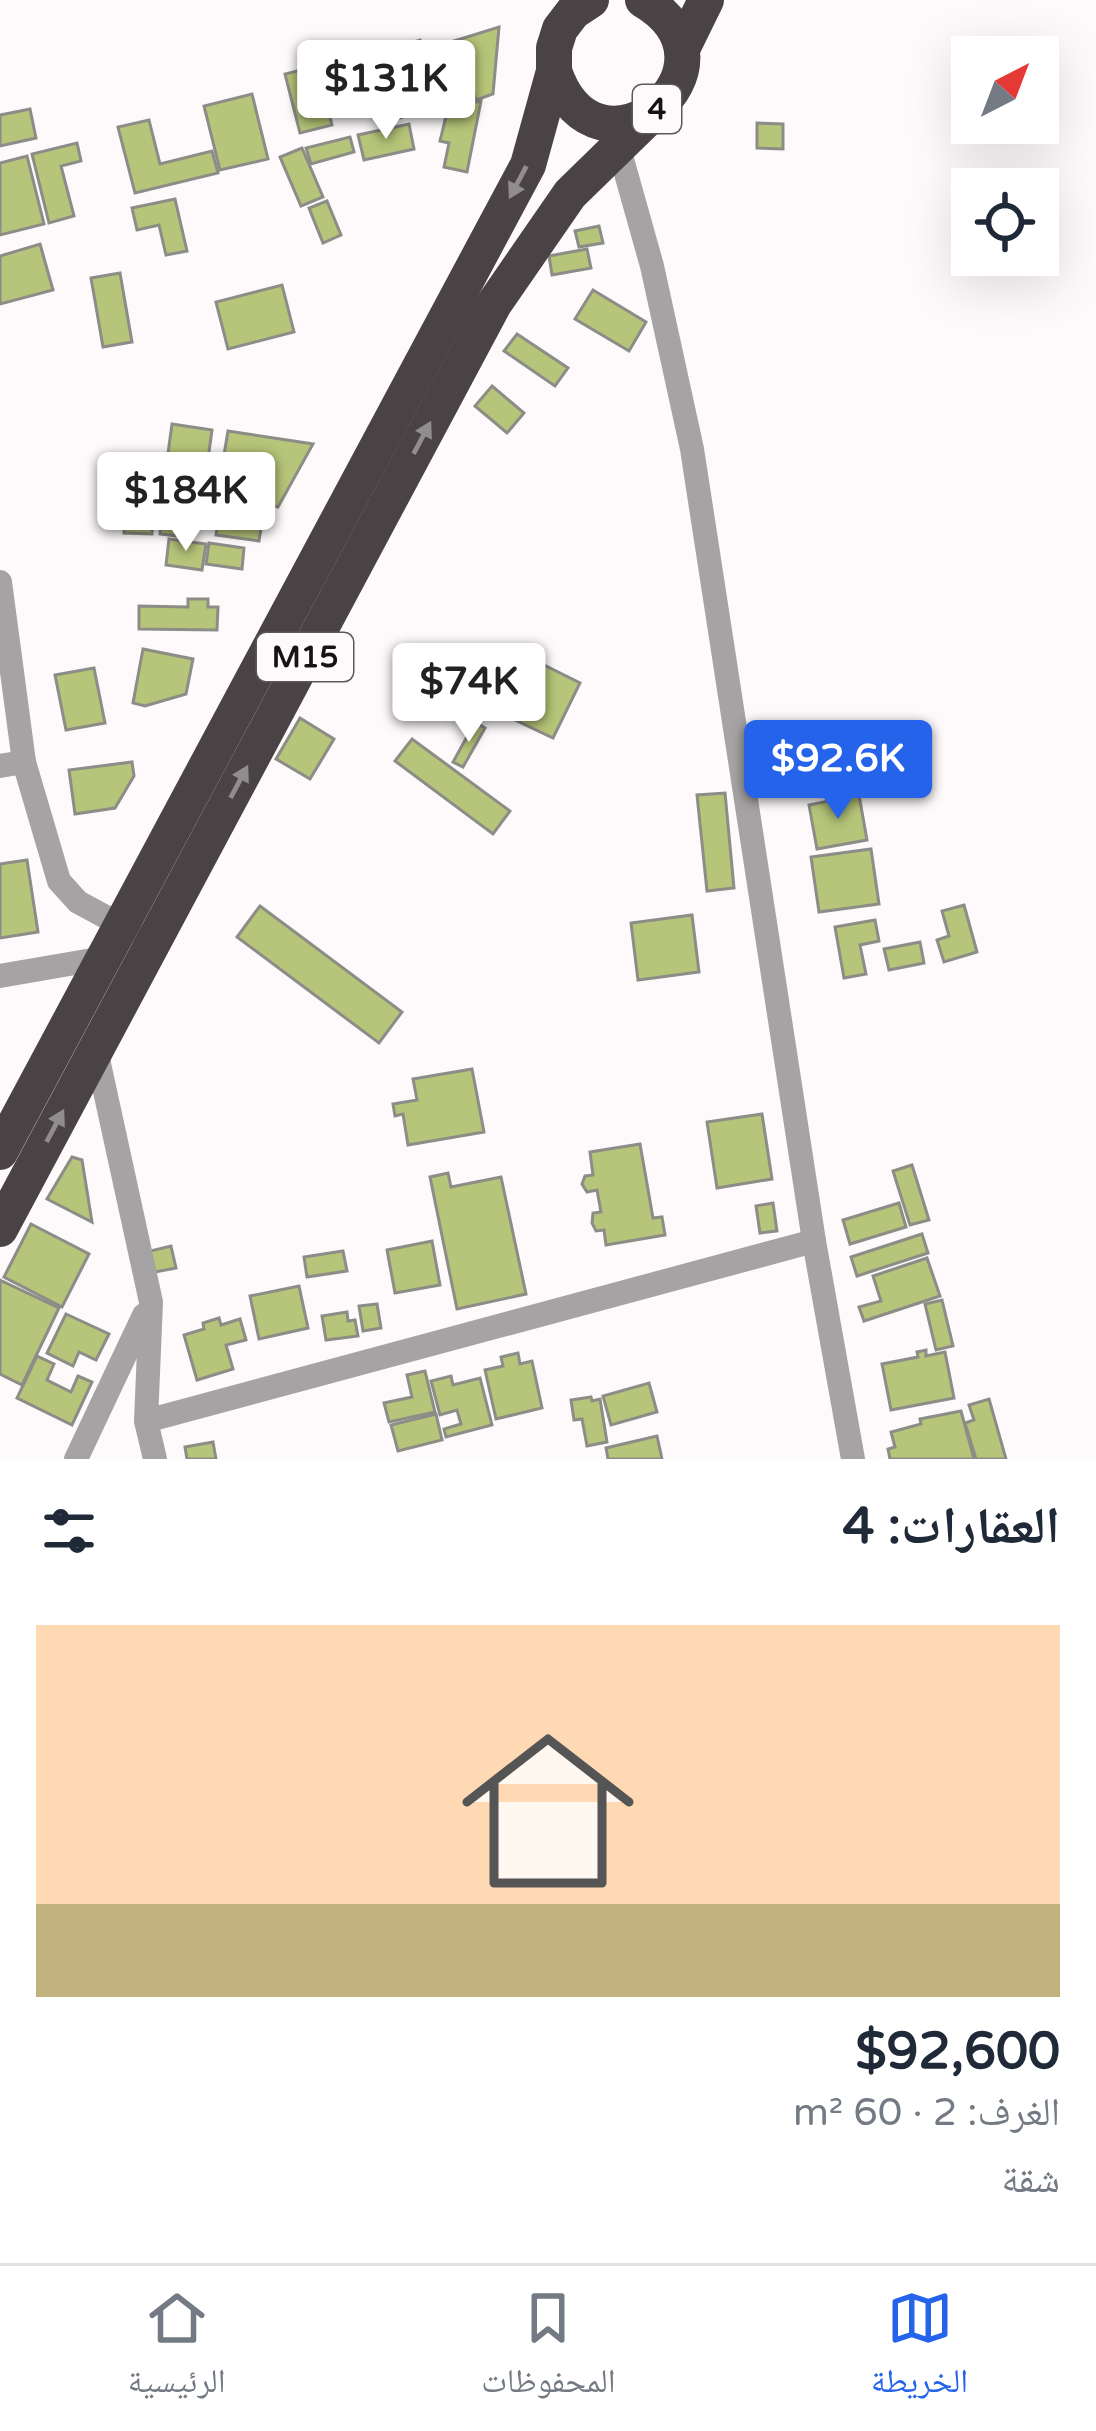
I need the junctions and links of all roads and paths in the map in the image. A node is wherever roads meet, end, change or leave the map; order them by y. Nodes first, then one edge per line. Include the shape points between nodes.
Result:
1 (591, 0) edge
2 (643, 0) edge
3 (706, 0) edge
4 (558, 15) edge
5 (682, 49) junction
6 (554, 70) junction
7 (652, 115) junction
8 (618, 146) junction
9 (0, 582) edge
10 (12, 764) edge
11 (121, 925) junction
12 (131, 958) junction
13 (0, 976) edge
14 (81, 1040) junction
15 (0, 1152) edge
16 (0, 1229) edge
17 (814, 1241) junction
18 (151, 1302) junction
19 (146, 1420) junction
20 (76, 1459) edge
21 (155, 1459) edge
22 (853, 1459) edge

1 - 4 highway
2 - 5 highway, 4 via 660,10
3 - 5 highway, 4
4 - 6 highway
5 - 7 highway, 4 via 669,100
6 - 7 highway, 4 via 574,108 594,119 614,124
6 -> 11 highway, M15 via 527,164
7 - 8 highway, M15
12 -> 8 highway, M15 via 494,304 570,194
8 - 17 street via 692,448
9 - 10 street
10 - 11 street via 59,881 78,902
11 - 12 highway, M15
12 - 13 street
12 - 14 highway, M15
14 - 15 highway, M15
16 -> 14 highway, M15
14 - 18 street
17 - 19 street
17 - 22 street
18 - 19 street
18 - 20 street
19 - 21 street

